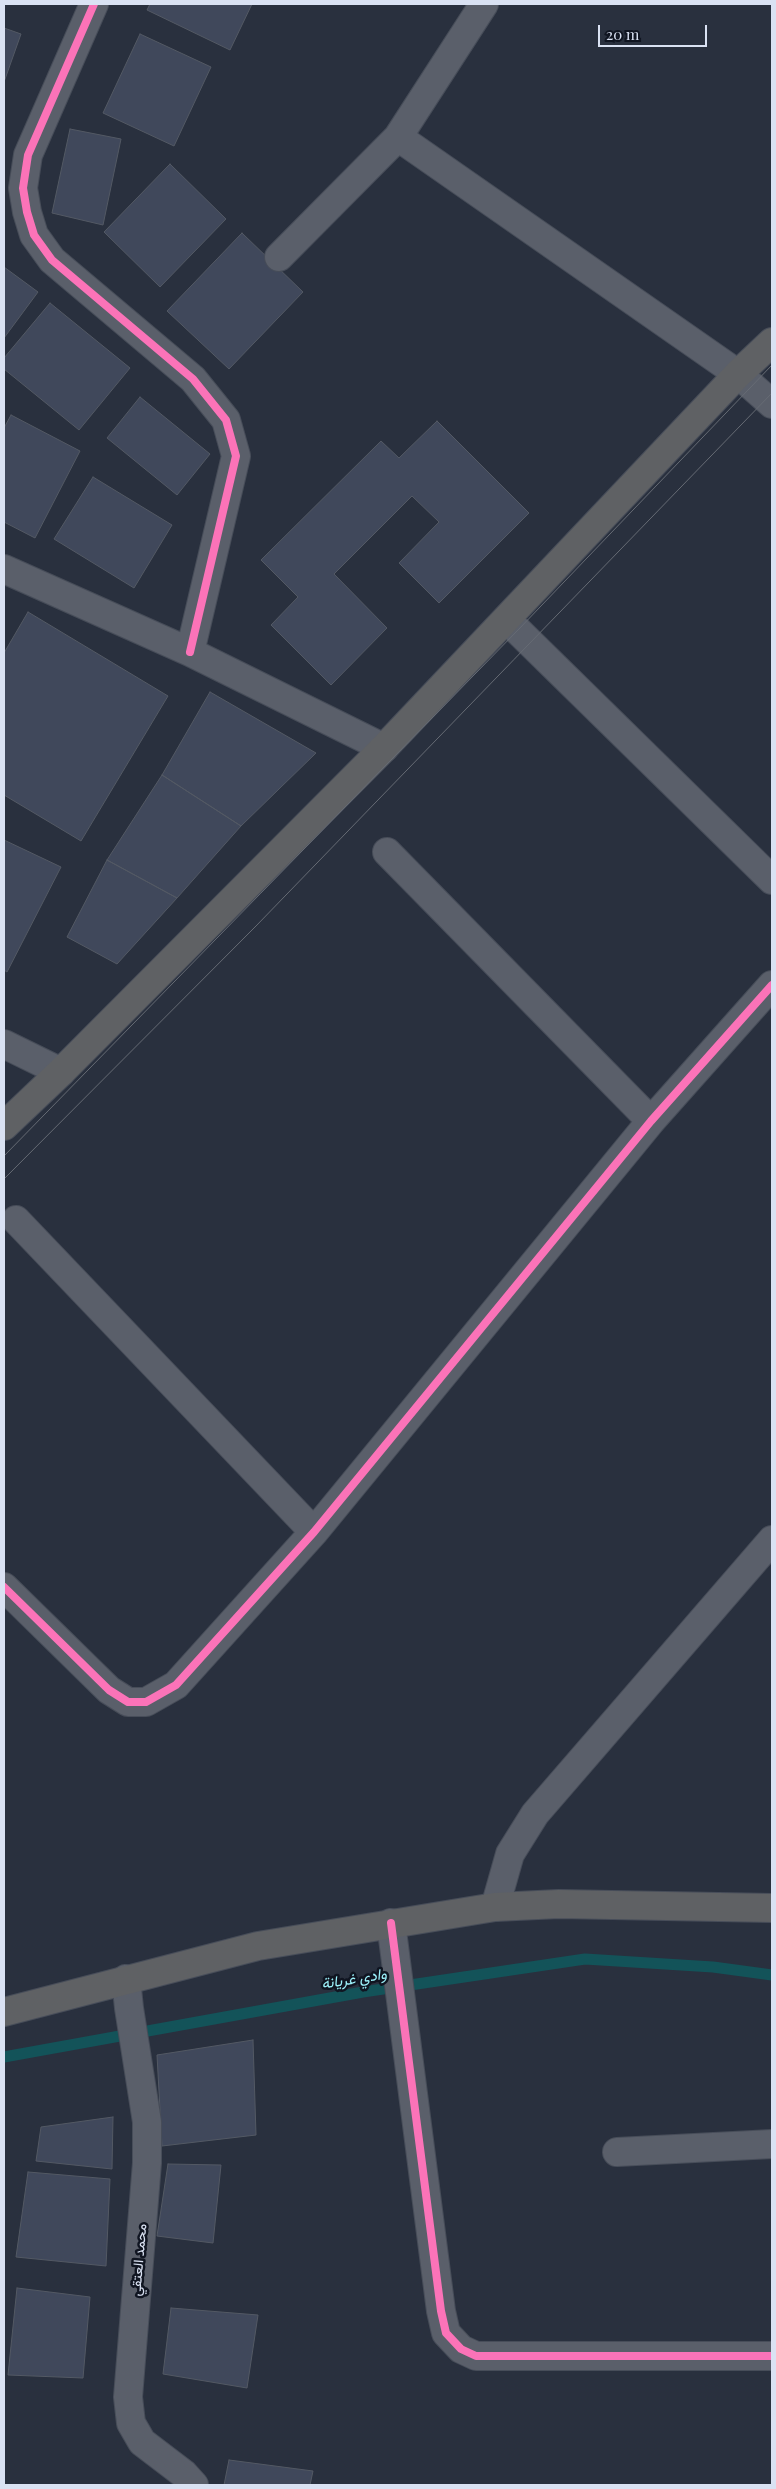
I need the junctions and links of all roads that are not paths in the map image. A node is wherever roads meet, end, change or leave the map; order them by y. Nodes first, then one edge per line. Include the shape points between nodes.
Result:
1 (94, 4) edge
2 (484, 4) edge
3 (398, 137) junction
4 (279, 257) dead end
5 (772, 342) edge
6 (738, 374) junction
7 (772, 404) edge
8 (4, 569) edge
9 (507, 620) junction
10 (190, 652) junction
11 (384, 748) junction
12 (387, 852) dead end
13 (772, 880) edge
14 (772, 985) edge
15 (4, 1044) edge
16 (61, 1072) junction
17 (651, 1121) junction
18 (4, 1126) edge
19 (16, 1220) dead end
20 (314, 1532) junction
21 (772, 1540) edge
22 (4, 1587) edge
23 (495, 1906) junction
24 (772, 1908) edge
25 (391, 1923) junction
26 (126, 1979) junction
27 (4, 2012) edge
28 (772, 2144) edge
29 (617, 2152) dead end
30 (772, 2356) edge
31 (194, 2485) edge

1 - 10 street via 28,155 24,196 34,235 52,260 193,379 226,420 236,456
2 - 3 street
3 - 4 street
3 - 6 street
5 - 6 main road
6 - 7 street
6 - 9 main road
8 - 10 street
9 - 11 main road
9 - 13 street
10 - 11 street
11 - 16 main road
12 - 17 street
14 - 17 street
15 - 16 street
16 - 18 main road
17 - 20 street
19 - 20 street
20 - 22 street via 176,1685 146,1702 128,1702 109,1690
21 - 23 street via 536,1814 510,1854
23 - 24 main road
23 - 25 main road
25 - 26 main road via 258,1946
25 - 30 street via 446,2333 461,2349 476,2356
26 - 27 main road
26 - 31 street, محمد العتقي via 147,2122 147,2163 128,2397 131,2423 142,2442
28 - 29 street

